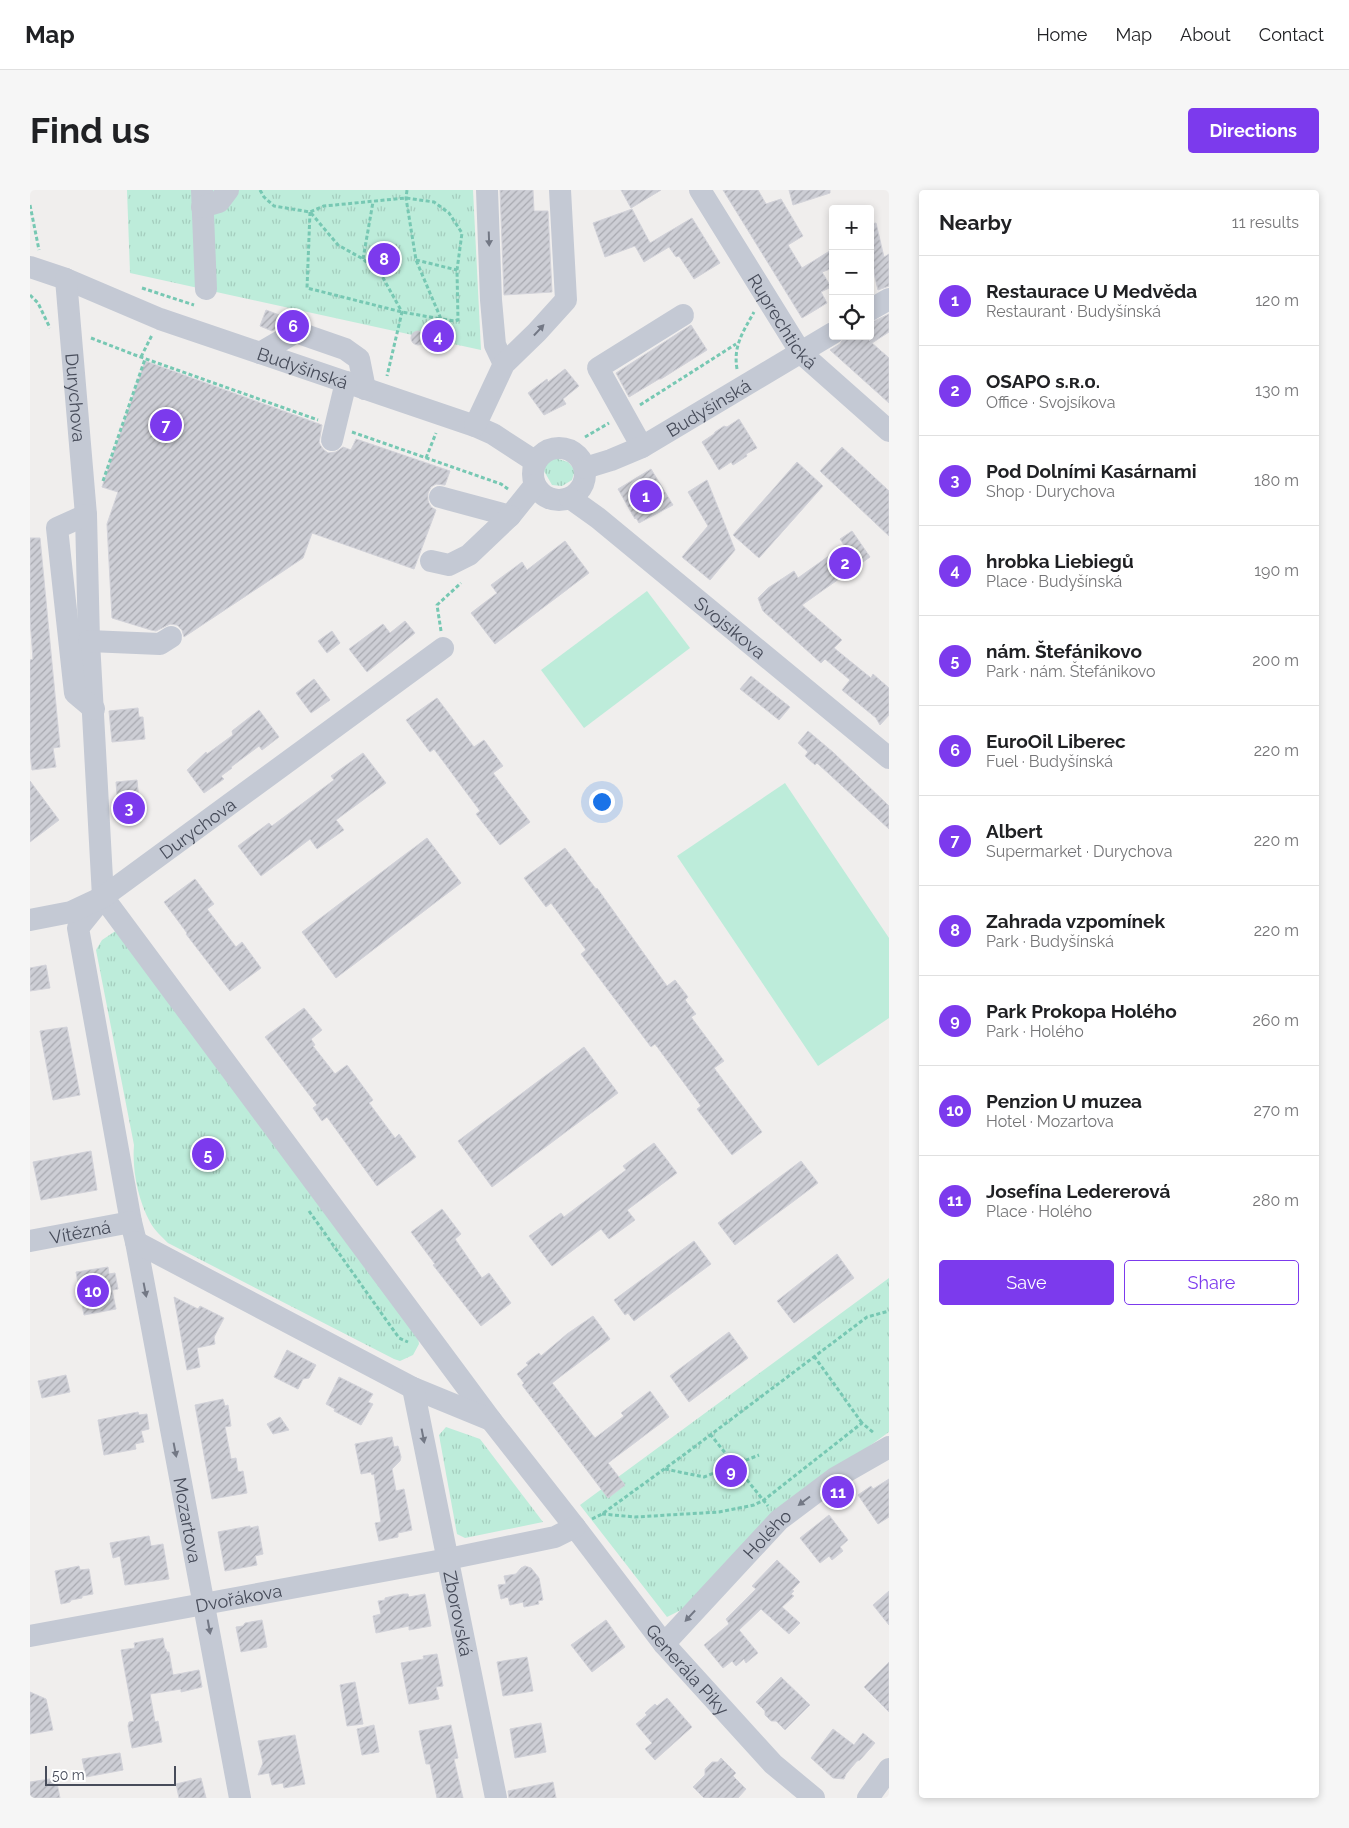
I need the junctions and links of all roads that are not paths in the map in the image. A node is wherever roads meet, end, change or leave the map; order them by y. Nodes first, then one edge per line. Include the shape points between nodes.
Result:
1 (228, 190) edge
2 (487, 190) edge
3 (560, 190) edge
4 (700, 190) edge
5 (202, 198) edge
6 (35, 261) edge
7 (66, 279) junction
8 (202, 298) road end
9 (889, 299) edge
10 (874, 308) edge
11 (683, 315) dead end
12 (829, 336) edge
13 (260, 353) junction
14 (801, 353) junction
15 (504, 364) junction
16 (355, 385) junction
17 (475, 426) junction
18 (889, 430) edge
19 (332, 440) dead end
20 (642, 447) junction
21 (536, 462) junction
22 (585, 468) junction
23 (536, 485) junction
24 (440, 497) dead end
25 (570, 498) junction
26 (86, 515) junction
27 (510, 516) junction
28 (430, 561) dead end
29 (171, 637) dead end
30 (90, 641) junction
31 (444, 648) road end
32 (94, 709) junction
33 (889, 758) edge
34 (103, 897) junction
35 (30, 920) edge
36 (134, 1232) junction
37 (30, 1241) edge
38 (414, 1388) junction
39 (491, 1420) junction
40 (889, 1447) edge
41 (575, 1527) junction
42 (448, 1559) junction
43 (204, 1603) junction
44 (30, 1636) edge
45 (664, 1644) junction
46 (889, 1769) edge
47 (240, 1798) edge
48 (496, 1798) edge
49 (814, 1798) edge
50 (868, 1798) edge

1 - 5 street via 219,202
2 -> 15 street via 495,344
15 -> 3 street via 566,300
4 - 14 street, Ruprechtická
5 - 8 street
6 - 7 street, Budyšínská
7 - 13 street, Budyšínská via 160,319
7 - 26 street, Durychova
9 - 10 street
11 - 20 street via 598,368
12 - 14 street, Budyšínská
13 - 16 street, Budyšínská
13 - 16 street via 296,332 345,349 359,359
14 - 18 street, Ruprechtická
14 - 20 street, Budyšínská
15 - 17 street
16 - 17 street, Budyšínská
16 - 19 street
17 - 21 street, Budyšínská
20 - 22 street, Budyšínská
21 - 22 street via 548,450 564,448 579,457
21 - 23 street
22 - 25 street via 582,488
23 - 25 street via 546,497
23 - 27 street
24 - 27 street
25 - 33 street, Svojsíkova
26 - 30 street, Durychova
26 - 32 street via 58,528 75,693
27 - 28 street via 469,555 448,566
29 - 30 street via 160,644
30 - 32 street, Durychova
31 - 34 street, Durychova
32 - 34 street, Durychova
34 - 35 street via 71,912
34 - 36 street, Mozartova via 78,928
34 - 39 street, Generála Píky
36 - 37 street, Vítězná
36 - 38 street
36 -> 43 street, Mozartova
38 - 39 street
38 -> 42 street
39 - 41 street, Generála Píky
40 -> 45 street, Holého via 835,1478 779,1520
41 - 42 street, Zborovská via 555,1538
41 - 45 street, Generála Píky
42 - 43 street, Dvořákova
42 - 48 street, Zborovská
43 - 44 street, Dvořákova
43 -> 47 street, Mozartova
45 - 49 street, Generála Píky via 773,1764
46 - 50 street

